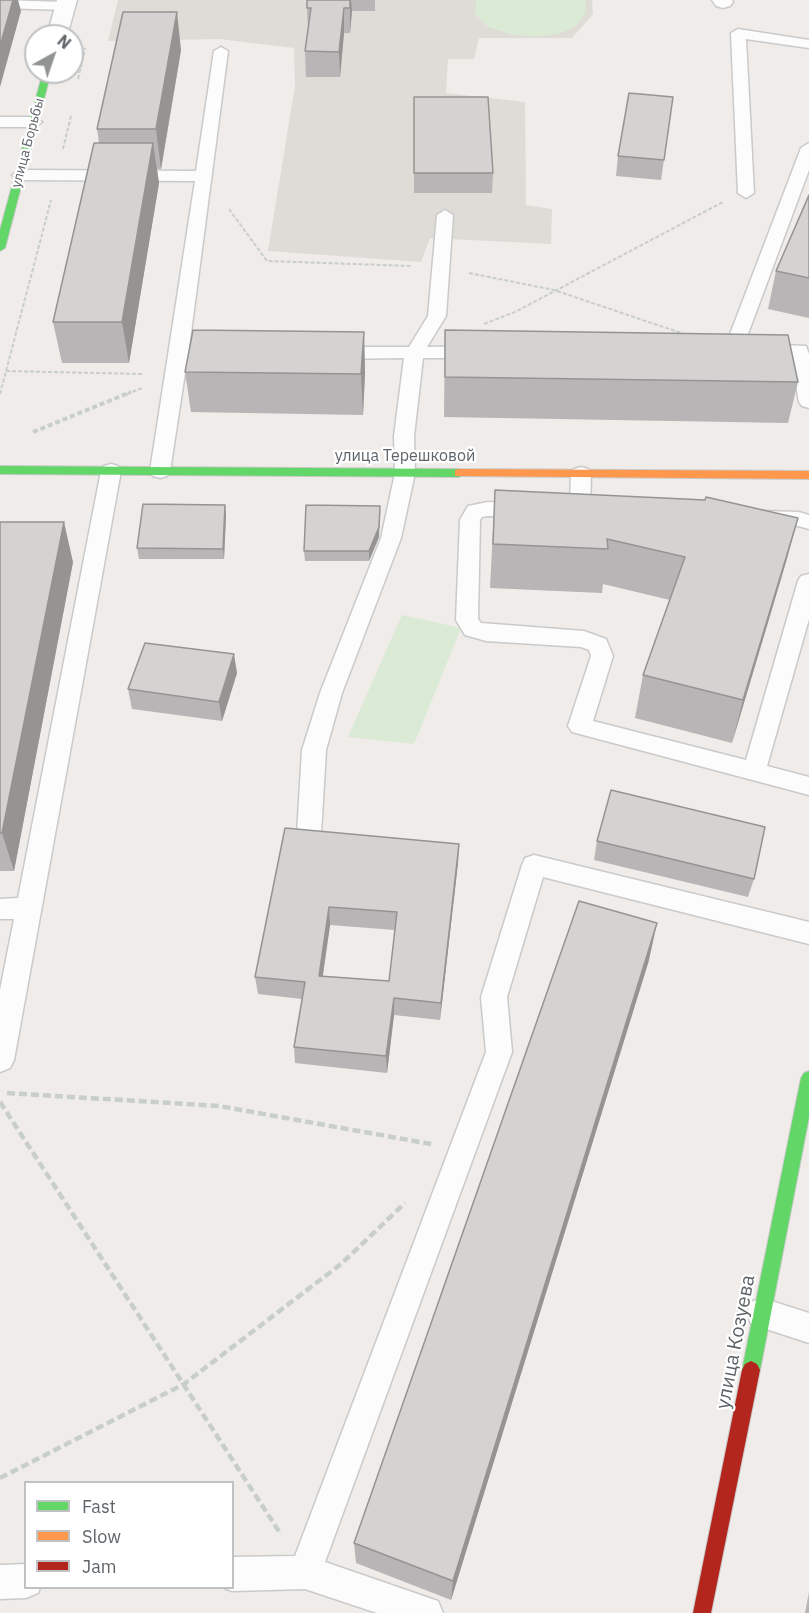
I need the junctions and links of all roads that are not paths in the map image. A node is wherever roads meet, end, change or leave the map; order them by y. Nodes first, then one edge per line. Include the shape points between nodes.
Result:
1 (66, 3) edge
2 (0, 4) edge
3 (60, 24) edge
4 (809, 44) edge
5 (221, 51) dead end
6 (44, 84) edge
7 (0, 122) edge
8 (34, 122) junction
9 (809, 148) edge
10 (20, 175) junction
11 (204, 176) junction
12 (746, 193) road end
13 (445, 215) dead end
14 (0, 248) edge
15 (709, 350) edge
16 (733, 350) junction
17 (497, 352) edge
18 (308, 353) edge
19 (414, 353) junction
20 (179, 354) junction
21 (238, 354) edge
22 (809, 402) edge
23 (0, 470) edge
24 (111, 471) junction
25 (160, 471) junction
26 (405, 473) junction
27 (581, 474) junction
28 (809, 475) edge
29 (741, 517) edge
30 (809, 522) edge
31 (809, 581) edge
32 (754, 772) junction
33 (809, 786) edge
34 (309, 834) edge
35 (28, 908) junction
36 (0, 909) edge
37 (809, 933) edge
38 (0, 1060) edge
39 (809, 1078) edge
40 (762, 1313) junction
41 (809, 1328) edge
42 (305, 1572) junction
43 (234, 1574) edge
44 (24, 1581) edge
45 (0, 1582) edge
46 (426, 1613) edge
47 (702, 1613) edge

1 - 2 lane
1 - 3 street
4 - 12 lane via 738,33
5 - 11 lane
6 - 8 street, улица Борьбы
7 - 8 lane
8 - 10 street, улица Борьбы
9 - 16 lane
10 - 11 lane
10 - 14 street, улица Борьбы
11 - 20 lane
13 - 19 lane via 437,316
15 - 16 lane
16 - 22 lane via 800,350
17 - 19 lane
18 - 19 lane
19 - 26 lane via 404,436
20 - 21 lane
20 - 25 lane
23 - 24 street, улица Терешковой
24 - 25 street, улица Терешковой
24 - 35 lane
25 - 26 street, улица Терешковой
26 - 27 street, улица Терешковой
26 - 34 lane via 391,538 331,693 314,750
27 - 28 street, улица Терешковой
27 - 32 lane via 591,512 475,511 470,520 468,555 467,620 472,629 584,639 598,645 602,656 580,726
29 - 30 lane
31 - 32 lane
32 - 33 lane
35 - 36 lane
35 - 38 lane
37 - 42 lane via 534,866 494,997 499,1052
39 - 40 street, улица Козуева
40 - 41 lane
40 - 47 street, улица Козуева
42 - 43 lane
42 - 46 lane
44 - 45 lane

